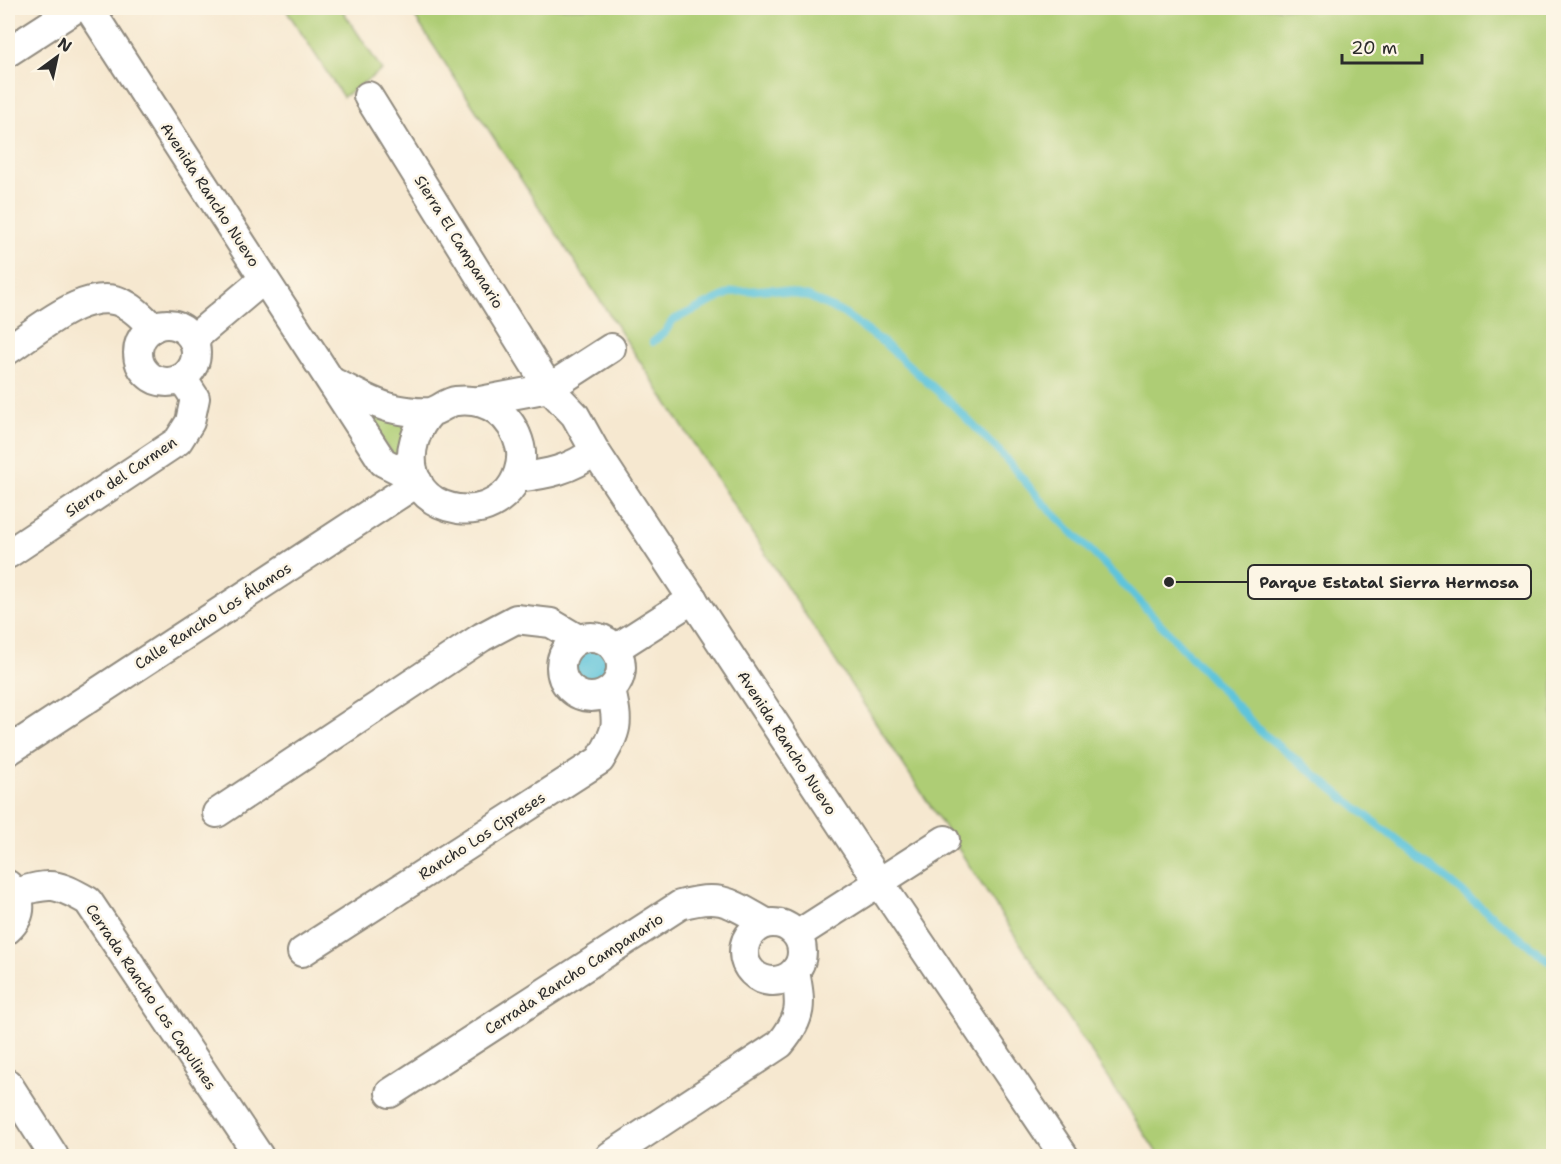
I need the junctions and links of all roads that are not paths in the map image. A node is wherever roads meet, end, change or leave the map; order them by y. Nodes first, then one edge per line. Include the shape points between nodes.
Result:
1 (76, 8) edge
2 (89, 8) edge
3 (8, 52) edge
4 (368, 96) dead end
5 (264, 279) junction
6 (153, 327) junction
7 (193, 339) junction
8 (611, 348) dead end
9 (8, 350) edge
10 (182, 378) junction
11 (332, 382) junction
12 (549, 388) junction
13 (480, 401) junction
14 (431, 412) junction
15 (595, 451) junction
16 (415, 476) junction
17 (517, 478) junction
18 (8, 554) edge
19 (693, 599) junction
20 (578, 639) junction
21 (615, 649) junction
22 (611, 690) junction
23 (8, 751) edge
24 (217, 813) dead end
25 (945, 840) dead end
26 (879, 882) junction
27 (12, 889) edge
28 (766, 923) junction
29 (8, 929) edge
30 (797, 935) junction
31 (302, 952) dead end
32 (795, 971) junction
33 (8, 1084) edge
34 (390, 1093) dead end
35 (54, 1156) edge
36 (259, 1156) edge
37 (610, 1156) edge
38 (1064, 1156) edge

1 - 3 street
2 - 5 street, Avenida Rancho Nuevo
4 - 12 street, Sierra El Campanario
5 - 7 street
5 - 11 street, Avenida Rancho Nuevo
6 - 7 street via 182,327
6 - 9 street via 127,304 105,297 81,302
6 - 10 street via 143,336 138,349 143,367 157,380 170,382
7 - 10 street via 197,353 193,368
8 - 12 street
10 - 18 street, Sierra del Carmen via 195,398 190,422 178,441
11 - 14 street via 393,409
11 - 16 street, Avenida Rancho Nuevo via 383,462
12 - 13 street
12 - 15 street, Avenida Rancho Nuevo via 575,415
13 - 14 street via 454,401
13 - 17 street via 502,412 516,431 522,454
14 - 16 street via 413,438
15 - 17 street via 558,472
15 - 19 street, Avenida Rancho Nuevo
16 - 17 street via 431,498 449,507 469,510 489,506 506,494
16 - 23 street, Calle Rancho Los Álamos
19 - 21 street
19 - 26 street, Avenida Rancho Nuevo
20 - 21 street via 591,636 605,640
20 - 22 street via 561,658 560,671 565,683 586,698
20 - 24 street via 551,622 516,619 482,637
21 - 22 street via 621,663 620,678
22 - 31 street, Rancho Los Cipreses via 618,720 600,760
25 - 26 street
26 - 30 street
26 - 38 street, Avenida Rancho Nuevo
27 - 29 street via 20,907 17,921
27 - 36 street, Cerrada Rancho Los Capulines via 45,884 66,888 88,901
28 - 30 street via 789,927
28 - 32 street via 754,929 746,940 744,954 748,967 771,981 784,979
28 - 34 street, Cerrada Rancho Campanario via 733,904 705,898 680,905
30 - 32 street via 802,953
32 - 37 street via 801,1002 796,1026 780,1044
33 - 35 street

